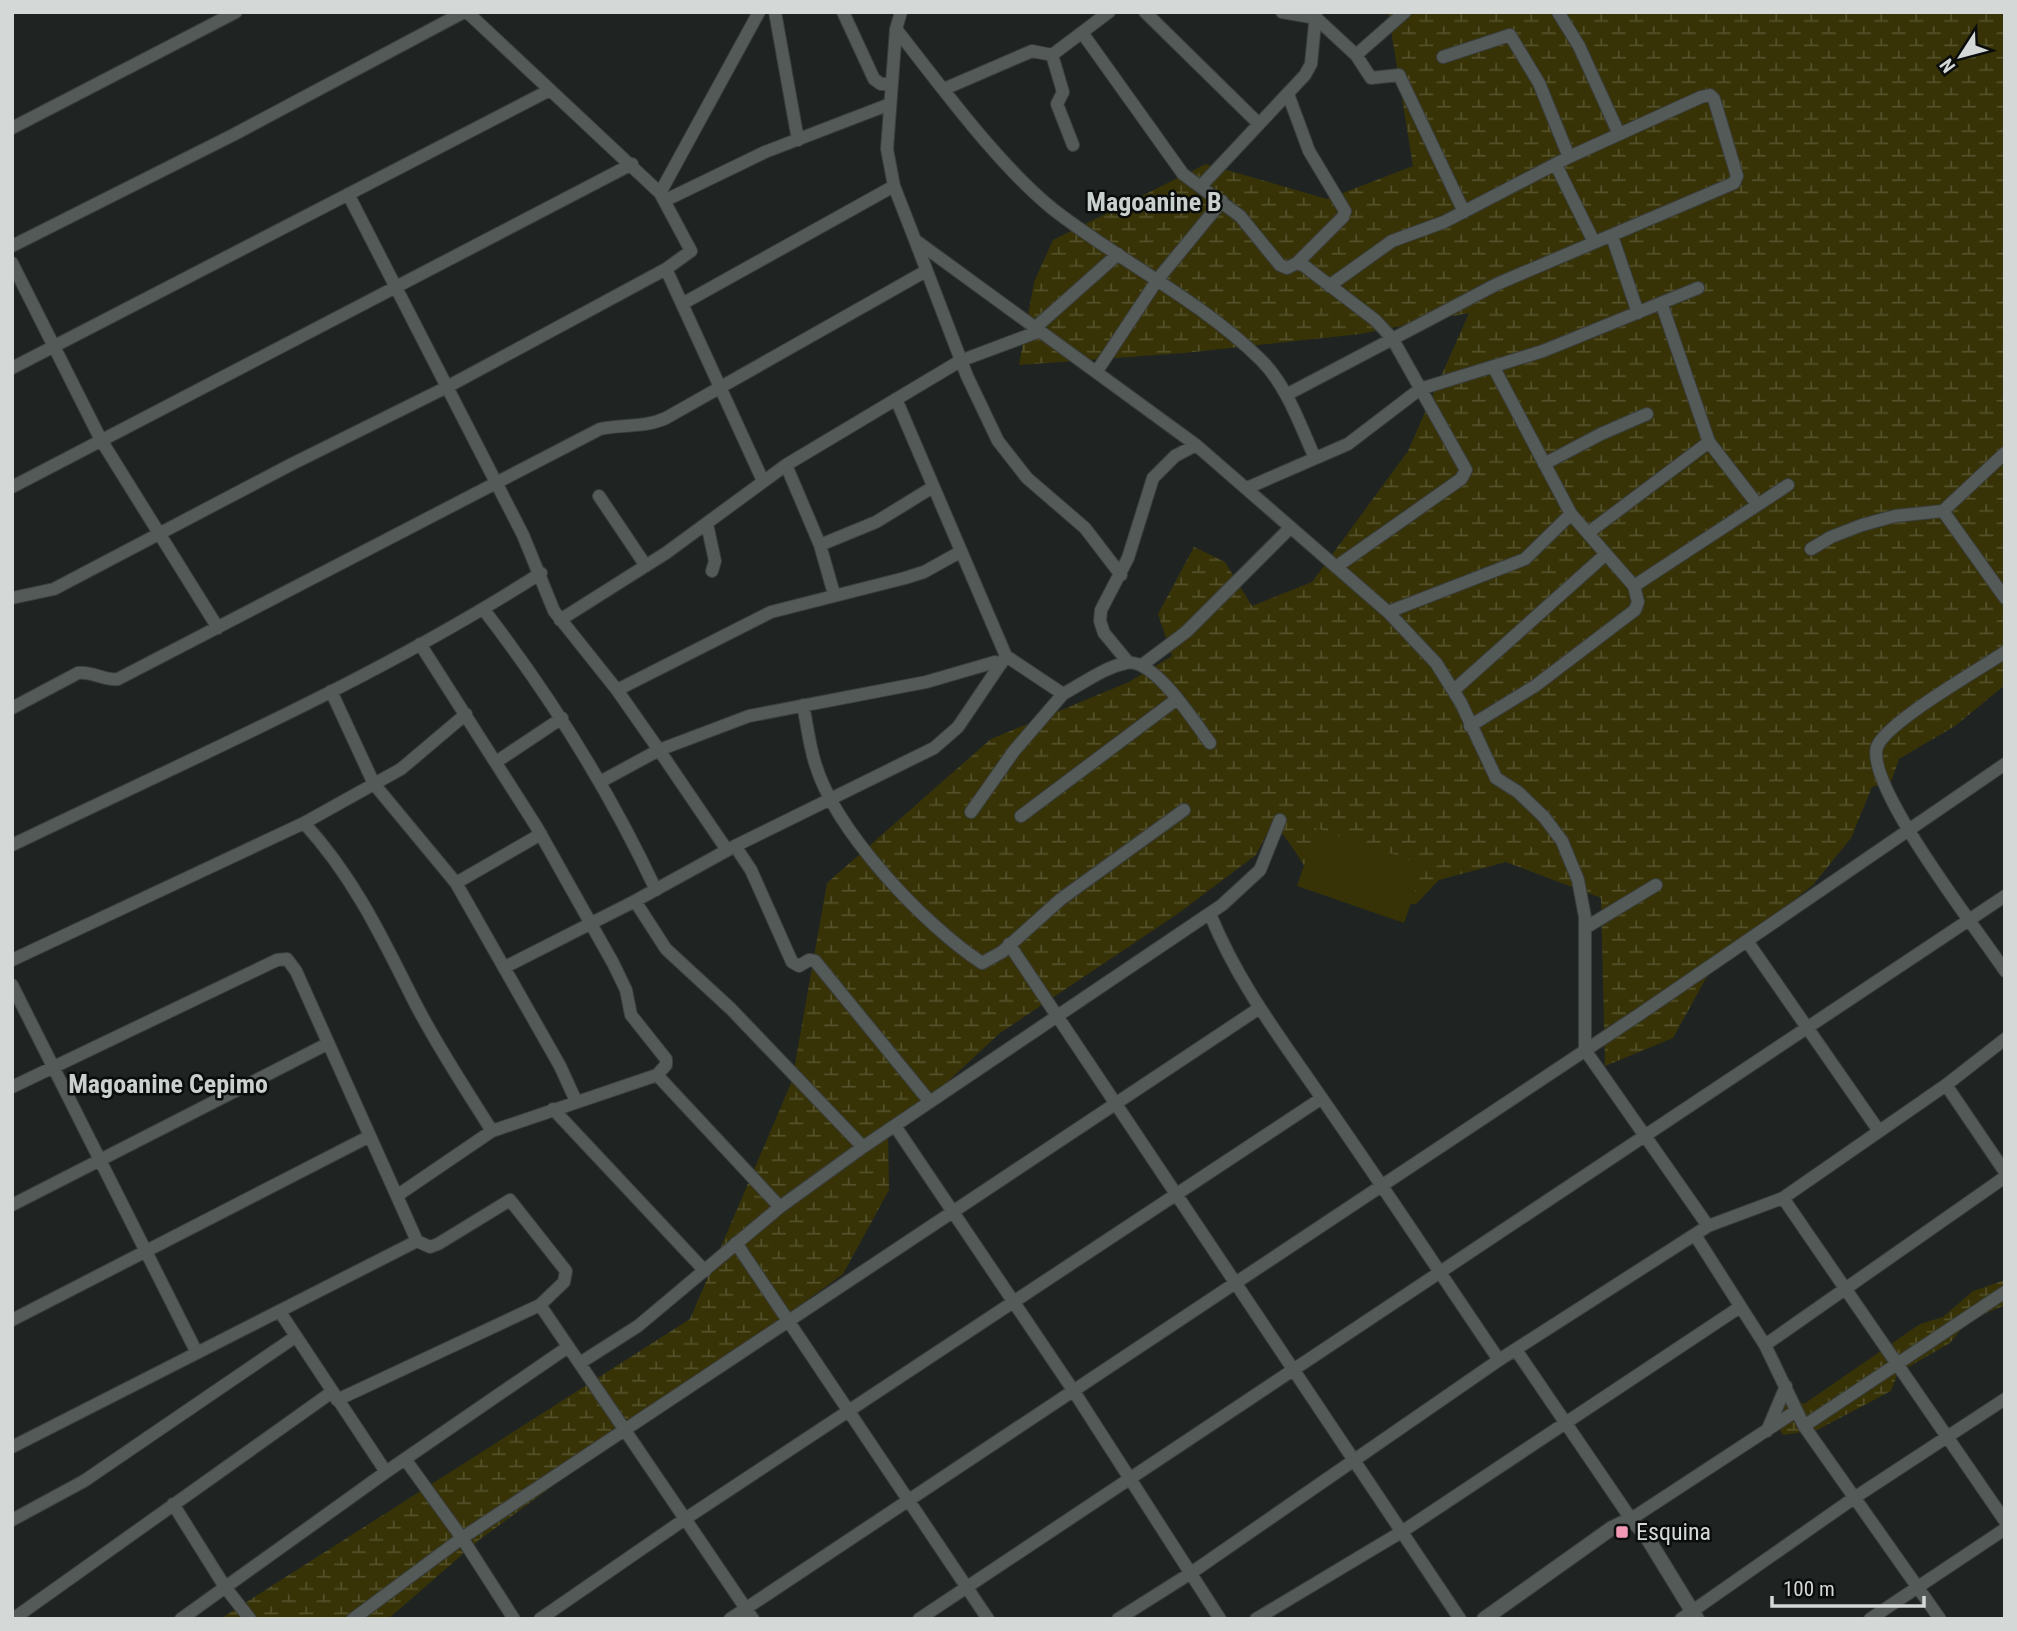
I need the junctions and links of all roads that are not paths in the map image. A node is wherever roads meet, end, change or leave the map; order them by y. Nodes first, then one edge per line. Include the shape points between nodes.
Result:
1 (236, 12) edge
2 (465, 12) edge
3 (759, 12) edge
4 (775, 12) edge
5 (843, 12) edge
6 (901, 12) edge
7 (1109, 12) edge
8 (1145, 12) edge
9 (1282, 12) edge
10 (1405, 12) edge
11 (1558, 12) edge
12 (1316, 15) edge
13 (896, 29) junction
14 (1083, 34) junction
15 (1052, 55) junction
16 (1356, 55) junction
17 (1443, 57) dead end
18 (892, 84) junction
19 (944, 89) junction
20 (550, 90) junction
21 (1288, 94) junction
22 (890, 104) junction
23 (1259, 124) junction
24 (12, 128) edge
25 (1619, 134) junction
26 (798, 140) junction
27 (1073, 145) dead end
28 (1569, 158) junction
29 (632, 163) junction
30 (1556, 165) junction
31 (894, 186) junction
32 (1201, 187) junction
33 (348, 194) junction
34 (663, 196) junction
35 (1222, 201) junction
36 (1464, 212) junction
37 (1612, 236) junction
38 (915, 240) junction
39 (1594, 242) junction
40 (12, 246) edge
41 (1118, 254) junction
42 (1297, 262) junction
43 (12, 263) edge
44 (666, 269) junction
45 (926, 271) junction
46 (1158, 279) junction
47 (1329, 286) junction
48 (1698, 288) dead end
49 (396, 289) junction
50 (682, 304) junction
51 (1662, 305) junction
52 (1638, 313) junction
53 (1038, 329) junction
54 (1392, 338) junction
55 (53, 348) junction
56 (960, 361) junction
57 (12, 368) edge
58 (1494, 368) junction
59 (1097, 371) junction
60 (447, 387) junction
61 (719, 389) junction
62 (1420, 389) junction
63 (1286, 395) junction
64 (896, 399) junction
65 (1647, 414) dead end
66 (102, 440) junction
67 (1709, 442) junction
68 (1196, 444) junction
69 (2005, 453) edge
70 (1315, 458) junction
71 (1544, 464) junction
72 (786, 465) junction
73 (763, 481) junction
74 (496, 483) junction
75 (1788, 485) dead end
76 (12, 487) edge
77 (933, 487) junction
78 (1247, 488) junction
79 (599, 496) dead end
80 (1757, 504) junction
81 (1944, 511) junction
82 (1571, 514) junction
83 (706, 524) junction
84 (1290, 528) junction
85 (161, 532) junction
86 (1588, 533) junction
87 (820, 545) junction
88 (1811, 549) dead end
89 (960, 552) junction
90 (1606, 554) junction
91 (646, 566) junction
92 (1336, 567) junction
93 (712, 571) dead end
94 (541, 573) junction
95 (1121, 575) junction
96 (1634, 586) junction
97 (2003, 590) edge
98 (835, 594) junction
99 (12, 598) edge
100 (484, 610) junction
101 (1388, 612) junction
102 (560, 620) junction
103 (218, 628) junction
104 (420, 644) junction
105 (2005, 652) edge
106 (1003, 660) junction
107 (1128, 662) junction
108 (1142, 665) junction
109 (617, 690) junction
110 (1454, 690) junction
111 (331, 691) junction
112 (1063, 694) junction
113 (1177, 699) junction
114 (803, 705) junction
115 (12, 708) edge
116 (466, 714) junction
117 (562, 718) junction
118 (1470, 726) junction
119 (1210, 743) dead end
120 (659, 750) junction
121 (496, 762) junction
122 (2005, 764) edge
123 (600, 782) junction
124 (374, 784) junction
125 (831, 800) junction
126 (1184, 810) dead end
127 (971, 812) dead end
128 (1021, 816) dead end
129 (1280, 820) dead end
130 (304, 823) junction
131 (1909, 831) junction
132 (541, 834) junction
133 (12, 845) edge
134 (732, 848) junction
135 (456, 883) junction
136 (1656, 885) dead end
137 (656, 890) junction
138 (2005, 896) edge
139 (635, 901) junction
140 (1210, 914) junction
141 (590, 921) junction
142 (1972, 921) junction
143 (1585, 928) junction
144 (1747, 941) junction
145 (1009, 944) junction
146 (12, 960) edge
147 (505, 967) junction
148 (2005, 971) edge
149 (12, 985) edge
150 (1258, 1009) junction
151 (1057, 1017) junction
152 (1806, 1028) junction
153 (2005, 1039) edge
154 (327, 1044) junction
155 (1585, 1050) junction
156 (54, 1066) junction
157 (657, 1075) junction
158 (1946, 1085) junction
159 (12, 1087) edge
160 (1322, 1098) junction
161 (576, 1101) junction
162 (930, 1101) junction
163 (1117, 1103) junction
164 (553, 1109) junction
165 (895, 1126) junction
166 (492, 1131) junction
167 (1879, 1131) junction
168 (368, 1137) junction
169 (1644, 1137) junction
170 (863, 1147) junction
171 (102, 1159) junction
172 (2005, 1172) edge
173 (2005, 1177) edge
174 (1380, 1185) junction
175 (398, 1195) junction
176 (1176, 1196) junction
177 (1783, 1198) junction
178 (12, 1205) edge
179 (780, 1207) junction
180 (954, 1214) junction
181 (1708, 1226) junction
182 (1695, 1235) junction
183 (417, 1241) junction
184 (736, 1243) junction
185 (147, 1249) junction
186 (705, 1271) junction
187 (1440, 1273) junction
188 (1234, 1282) junction
189 (1847, 1290) junction
190 (2005, 1293) edge
191 (1012, 1303) junction
192 (540, 1305) junction
193 (1740, 1307) junction
194 (280, 1312) junction
195 (12, 1321) edge
196 (790, 1321) junction
197 (295, 1337) junction
198 (1765, 1345) junction
199 (568, 1347) junction
200 (1516, 1350) junction
201 (197, 1353) junction
202 (1499, 1360) junction
203 (580, 1363) junction
204 (1898, 1364) junction
205 (1294, 1369) junction
206 (1786, 1386) junction
207 (1073, 1390) junction
208 (334, 1396) junction
209 (2005, 1399) edge
210 (1797, 1410) junction
211 (848, 1412) junction
212 (1565, 1421) junction
213 (1804, 1426) junction
214 (625, 1431) junction
215 (1767, 1432) junction
216 (1948, 1435) junction
217 (12, 1447) edge
218 (1354, 1458) junction
219 (405, 1459) junction
220 (386, 1472) junction
221 (1130, 1479) junction
222 (1854, 1498) junction
223 (908, 1500) junction
224 (173, 1504) junction
225 (685, 1519) junction
226 (1632, 1519) junction
227 (12, 1520) edge
228 (2005, 1521) edge
229 (2005, 1529) edge
230 (1403, 1531) junction
231 (462, 1538) junction
232 (1191, 1573) junction
233 (1919, 1586) junction
234 (225, 1587) junction
235 (968, 1589) junction
236 (749, 1613) edge
237 (1690, 1616) edge
238 (14, 1617) edge
239 (181, 1619) edge
240 (250, 1619) edge
241 (353, 1619) edge
242 (514, 1619) edge
243 (540, 1619) edge
244 (730, 1619) edge
245 (919, 1619) edge
246 (988, 1619) edge
247 (1118, 1619) edge
248 (1220, 1619) edge
249 (1256, 1619) edge
250 (1460, 1619) edge
251 (1484, 1619) edge
252 (1870, 1619) edge
253 (1940, 1619) edge

1 - 24 street
2 - 20 street
2 - 40 street
3 - 34 street
4 - 26 street
5 - 18 street via 874,79
6 - 13 street
7 - 14 street
8 - 23 street
9 - 12 street
10 - 16 street
11 - 25 street
12 - 16 street
12 - 21 street via 1311,64
13 - 18 street
13 - 19 street
14 - 15 street
14 - 32 street via 1183,174
15 - 19 street via 1032,51
15 - 27 street via 1063,92 1056,104
16 - 36 street via 1371,78 1399,75
17 - 28 street via 1510,35 1539,83
18 - 22 street
19 - 41 street via 1053,209
20 - 29 street
20 - 33 street
21 - 23 street
21 - 42 street via 1309,151 1345,211
22 - 26 street
22 - 31 street via 887,149
23 - 32 street
25 - 28 street
25 - 37 street via 1710,95 1738,176 1734,183
26 - 34 street
28 - 30 street
29 - 34 street
29 - 49 street
30 - 36 street
30 - 39 street
31 - 38 street
31 - 50 street
32 - 35 street
33 - 49 street
33 - 55 street
34 - 44 street via 691,251
35 - 42 street via 1280,265 1287,268
35 - 46 street
36 - 47 street via 1392,241
37 - 39 street
37 - 52 street
38 - 45 street
38 - 53 street
39 - 54 street via 1497,284
41 - 46 street
41 - 53 street
42 - 47 street
43 - 55 street
44 - 50 street
44 - 60 street
45 - 56 street
45 - 61 street
46 - 59 street
46 - 63 street via 1262,360
47 - 54 street
48 - 51 street
49 - 60 street
49 - 66 street
50 - 61 street
51 - 52 street
51 - 67 street
52 - 58 street
53 - 56 street
53 - 59 street
54 - 62 street
54 - 63 street
55 - 57 street
55 - 66 street
56 - 64 street
56 - 95 street via 986,418 1013,461 1085,528
58 - 62 street
58 - 71 street
59 - 68 street
60 - 74 street
60 - 85 street
61 - 73 street
61 - 74 street via 657,423 600,429
62 - 70 street via 1361,436
62 - 92 street via 1466,475
63 - 70 street
64 - 72 street
64 - 77 street
65 - 71 street
66 - 76 street
66 - 85 street
67 - 80 street
67 - 86 street
68 - 78 street
68 - 95 street via 1175,456 1153,478
69 - 81 street
70 - 78 street
71 - 82 street
72 - 73 street
72 - 87 street
73 - 83 street
74 - 94 street
74 - 103 street
75 - 80 street
77 - 87 street via 876,522
77 - 89 street
78 - 84 street
79 - 91 street
80 - 96 street
81 - 88 street via 1873,522
81 - 97 street
82 - 86 street
82 - 101 street via 1525,559
83 - 91 street
83 - 93 street via 715,561
84 - 92 street
84 - 108 street via 1186,632
85 - 99 street via 54,589
85 - 103 street
86 - 90 street
87 - 98 street
89 - 98 street via 924,572
89 - 106 street
90 - 96 street
90 - 110 street
91 - 102 street
92 - 101 street
94 - 100 street
94 - 102 street
95 - 107 street via 1105,600 1100,621
96 - 118 street via 1635,610 1535,687
98 - 109 street via 781,608 735,627
100 - 104 street
100 - 117 street
101 - 110 street via 1436,663
102 - 109 street
103 - 115 street via 118,679 78,673
104 - 111 street
104 - 116 street
105 - 131 street via 1892,727 1877,747 1881,779
106 - 112 street
106 - 114 street via 926,682
106 - 125 street via 981,696 942,742
107 - 108 street
107 - 112 street
108 - 113 street
109 - 120 street
110 - 118 street
111 - 124 street
111 - 133 street
112 - 127 street via 1014,751
113 - 119 street
113 - 128 street
114 - 120 street via 727,723
114 - 125 street via 815,764
116 - 121 street
116 - 124 street via 421,756
117 - 121 street
117 - 123 street
118 - 143 street via 1496,778 1518,792 1562,841 1578,880
120 - 123 street
120 - 134 street
121 - 132 street
122 - 131 street
123 - 137 street
124 - 130 street
124 - 135 street
125 - 134 street
125 - 145 street via 861,846 914,905 976,960 988,962
126 - 145 street via 1061,899
129 - 140 street via 1260,870
130 - 146 street
130 - 166 street via 366,905 430,1030
131 - 142 street
131 - 144 street
132 - 135 street
132 - 141 street
134 - 137 street
134 - 162 street via 755,878 792,962 799,966 816,961
135 - 147 street
136 - 143 street
137 - 139 street
138 - 142 street
139 - 141 street
139 - 170 street via 666,949 731,1009
140 - 150 street
140 - 151 street
141 - 147 street
141 - 157 street via 626,990 631,1015 666,1059
142 - 148 street
142 - 152 street
143 - 155 street
144 - 152 street
144 - 155 street
145 - 151 street
147 - 161 street
149 - 156 street
150 - 160 street
150 - 163 street
151 - 162 street
151 - 163 street
152 - 167 street
152 - 169 street
153 - 158 street
154 - 156 street via 296,971 282,958
154 - 168 street
154 - 171 street
155 - 169 street
155 - 174 street
156 - 159 street
156 - 171 street
157 - 161 street
157 - 179 street
158 - 167 street
158 - 172 street
160 - 174 street
160 - 176 street
161 - 164 street
162 - 165 street
163 - 176 street
163 - 180 street
164 - 166 street
164 - 186 street
165 - 170 street
165 - 180 street
166 - 175 street
167 - 177 street
168 - 175 street
168 - 185 street
169 - 181 street
169 - 187 street
170 - 179 street
171 - 178 street
171 - 185 street
173 - 189 street
174 - 187 street
174 - 188 street
175 - 183 street
176 - 188 street
176 - 191 street
177 - 181 street
177 - 189 street
179 - 184 street
180 - 191 street
180 - 196 street
181 - 182 street
182 - 193 street
182 - 200 street
183 - 192 street via 430,1247 438,1244 510,1200 566,1271 564,1282
183 - 194 street
184 - 186 street
184 - 196 street
185 - 195 street
185 - 201 street
186 - 203 street via 638,1326
187 - 202 street
187 - 205 street
188 - 205 street
188 - 207 street
189 - 198 street
189 - 204 street
190 - 204 street
191 - 207 street
191 - 211 street
192 - 199 street
192 - 208 street
193 - 198 street
193 - 212 street
194 - 197 street
194 - 201 street
196 - 211 street
196 - 214 street
197 - 208 street
197 - 227 street via 84,1481
198 - 206 street
199 - 203 street
199 - 219 street
200 - 202 street
200 - 212 street
201 - 217 street
202 - 218 street
203 - 214 street
204 - 213 street
204 - 216 street
205 - 218 street
205 - 221 street
206 - 210 street
206 - 215 street
207 - 221 street
207 - 223 street
208 - 220 street
208 - 224 street
209 - 216 street
210 - 213 street
210 - 215 street
211 - 223 street
211 - 225 street
212 - 226 street
212 - 230 street
213 - 222 street
214 - 225 street
214 - 231 street
215 - 226 street
216 - 222 street
216 - 228 street
218 - 230 street
218 - 232 street
219 - 220 street
219 - 231 street
220 - 234 street
221 - 232 street
221 - 235 street
222 - 233 street
222 - 237 street
223 - 235 street
223 - 236 street
224 - 234 street
224 - 238 street
225 - 236 street
225 - 243 street
226 - 237 street
226 - 251 street via 1612,1528
229 - 233 street
230 - 249 street
230 - 250 street
231 - 241 street
231 - 242 street
232 - 247 street
232 - 248 street
233 - 252 street
233 - 253 street
234 - 239 street
234 - 240 street
235 - 245 street
235 - 246 street
236 - 244 street

